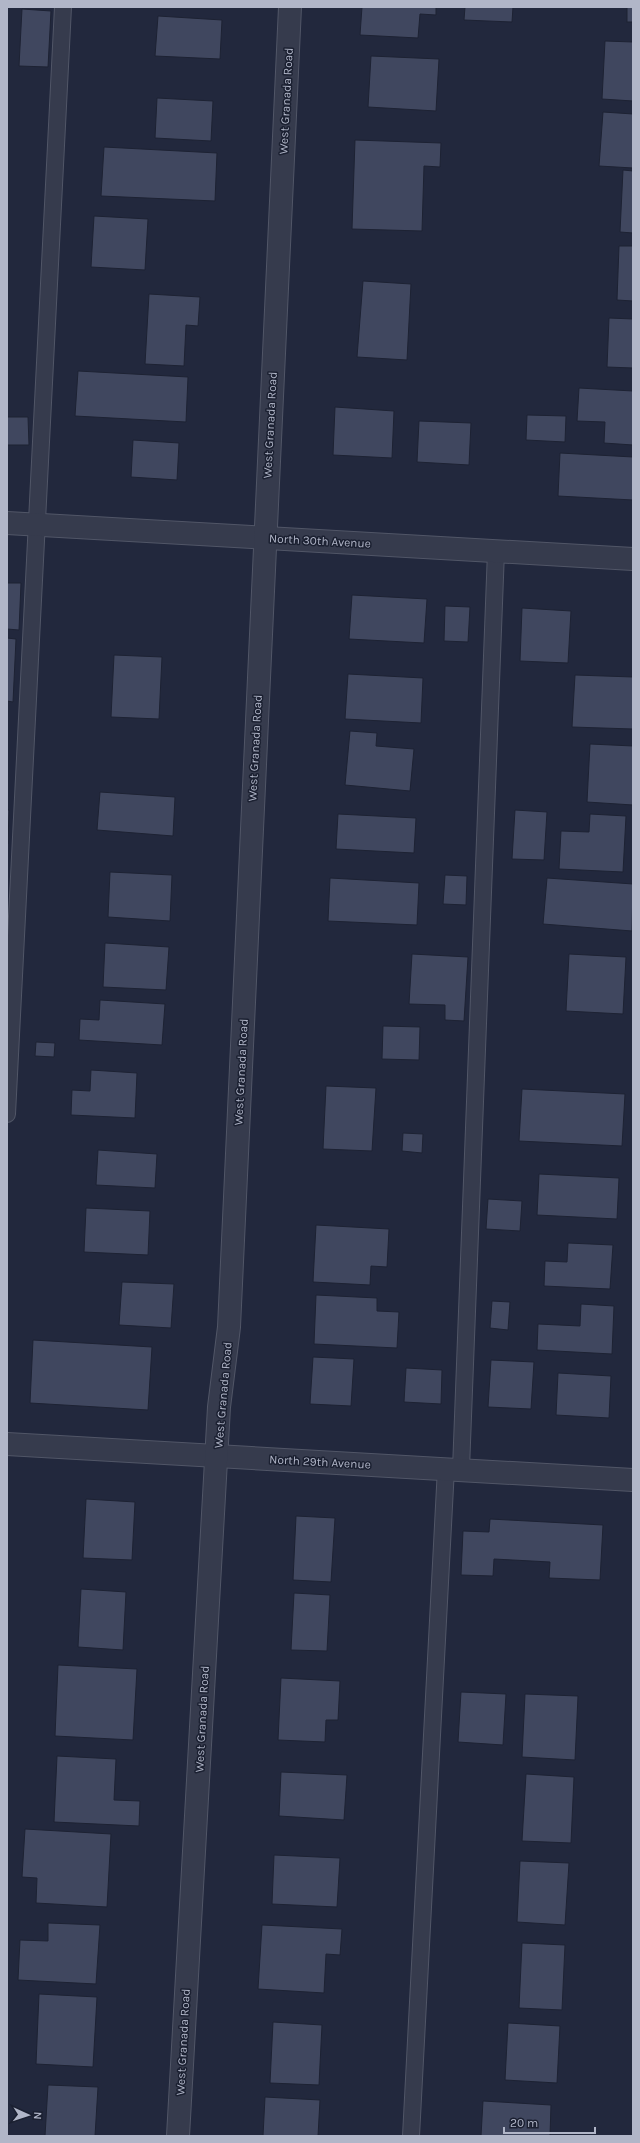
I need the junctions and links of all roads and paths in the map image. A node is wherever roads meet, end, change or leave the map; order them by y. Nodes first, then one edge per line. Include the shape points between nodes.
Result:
1 (63, 7) edge
2 (290, 7) edge
3 (7, 524) edge
4 (37, 525) junction
5 (264, 538) junction
6 (496, 551) junction
7 (633, 559) edge
8 (7, 1114) edge
9 (7, 1444) edge
10 (217, 1456) junction
11 (454, 1469) junction
12 (633, 1480) edge
13 (178, 2136) edge
14 (411, 2136) edge

1 - 4 lane
2 - 5 street, West Granada Road
3 - 4 street, North 30th Avenue
4 - 5 street, North 30th Avenue
4 - 8 lane
5 - 6 street, North 30th Avenue
5 - 10 street, West Granada Road via 229,1327
6 - 7 street, North 30th Avenue
6 - 11 lane
9 - 10 street, North 29th Avenue
10 - 11 street, North 29th Avenue
10 - 13 street, West Granada Road
11 - 12 street, North 29th Avenue
11 - 14 lane

